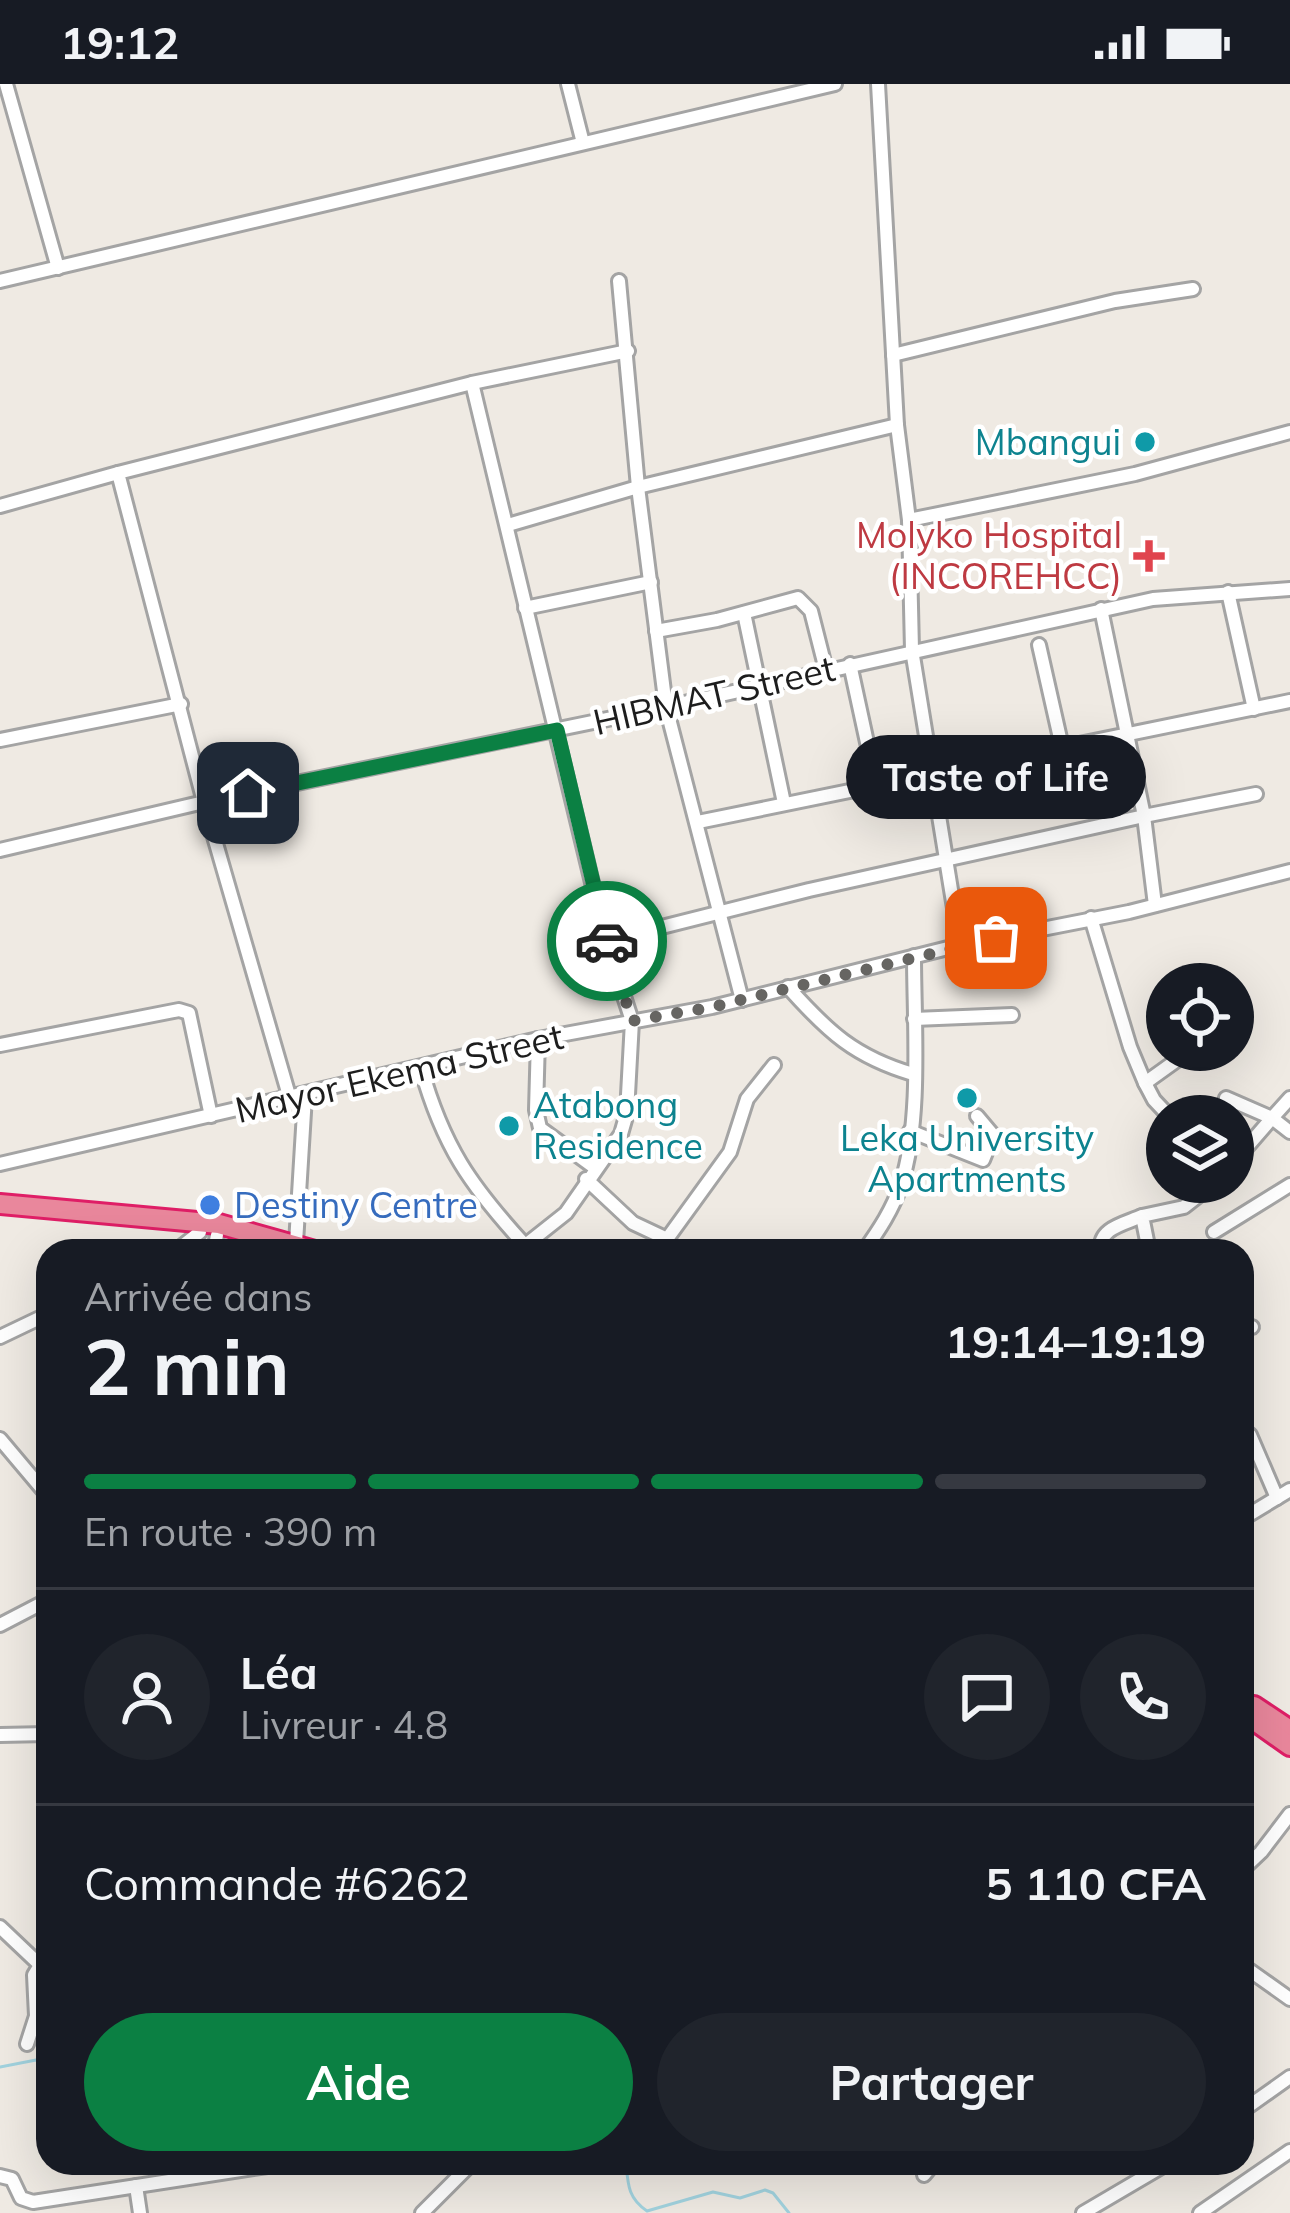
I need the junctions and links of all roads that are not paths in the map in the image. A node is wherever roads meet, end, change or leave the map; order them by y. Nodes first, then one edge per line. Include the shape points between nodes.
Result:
1 (6, 84) edge
2 (568, 84) edge
3 (831, 84) edge
4 (878, 84) edge
5 (583, 143) junction
6 (58, 268) junction
7 (0, 281) edge
8 (620, 281) dead end
9 (1193, 289) dead end
10 (628, 351) junction
11 (893, 355) junction
12 (472, 383) junction
13 (897, 425) junction
14 (1290, 432) edge
15 (118, 472) junction
16 (638, 487) junction
17 (0, 506) edge
18 (909, 520) junction
19 (508, 525) junction
20 (651, 582) junction
21 (1290, 589) edge
22 (1228, 592) junction
23 (526, 608) junction
24 (1101, 609) junction
25 (744, 613) junction
26 (656, 631) junction
27 (1040, 645) dead end
28 (912, 650) junction
29 (850, 664) junction
30 (826, 670) junction
31 (762, 685) junction
32 (1290, 701) edge
33 (181, 704) junction
34 (666, 707) junction
35 (1254, 709) junction
36 (557, 730) junction
37 (1128, 733) junction
38 (0, 740) edge
39 (1062, 747) junction
40 (930, 774) junction
41 (876, 784) junction
42 (1256, 794) dead end
43 (204, 802) junction
44 (784, 803) junction
45 (1144, 816) junction
46 (698, 823) junction
47 (0, 850) edge
48 (946, 859) junction
49 (1290, 871) edge
50 (1155, 905) junction
51 (721, 912) junction
52 (1090, 918) junction
53 (607, 940) junction
54 (960, 945) junction
55 (914, 956) junction
56 (788, 987) junction
57 (742, 1000) junction
58 (1012, 1015) dead end
59 (914, 1019) junction
60 (632, 1021) junction
61 (538, 1040) junction
62 (0, 1045) edge
63 (774, 1065) dead end
64 (421, 1068) junction
65 (1161, 1071) edge
66 (913, 1074) junction
67 (1145, 1083) junction
68 (1151, 1095) edge
69 (298, 1097) junction
70 (1290, 1098) edge
71 (1254, 1111) edge
72 (212, 1116) junction
73 (977, 1116) dead end
74 (1272, 1118) junction
75 (910, 1131) junction
76 (1290, 1132) edge
77 (1254, 1138) edge
78 (0, 1164) edge
79 (591, 1174) junction
80 (1290, 1185) edge
81 (1189, 1203) edge
82 (0, 1204) edge
83 (0, 1216) edge
84 (1142, 1216) junction
85 (1214, 1232) dead end
86 (210, 1239) edge
87 (258, 1239) edge
88 (289, 1239) edge
89 (515, 1239) edge
90 (532, 1239) edge
91 (871, 1239) edge
92 (1102, 1239) edge
93 (1147, 1239) edge
94 (36, 1320) edge
95 (0, 1336) edge
96 (0, 1439) edge
97 (1254, 1445) edge
98 (36, 1482) edge
99 (1290, 1490) edge
100 (1276, 1498) junction
101 (1254, 1512) edge
102 (36, 1606) edge
103 (0, 1625) edge
104 (1254, 1708) edge
105 (1254, 1720) edge
106 (1290, 1730) edge
107 (36, 1734) edge
108 (0, 1735) edge
109 (1290, 1746) edge
110 (1290, 1814) edge
111 (1254, 1859) edge
112 (0, 1927) edge
113 (36, 1961) edge
114 (36, 1972) edge
115 (1254, 1974) edge
116 (1290, 2000) edge
117 (36, 2016) edge
118 (36, 2016) edge
119 (27, 2044) dead end
120 (1290, 2077) edge
121 (1254, 2102) edge
122 (1290, 2151) edge
123 (208, 2175) edge
124 (460, 2175) edge
125 (1145, 2175) edge
126 (0, 2176) edge
127 (136, 2186) junction
128 (140, 2213) edge
129 (422, 2213) edge
130 (1083, 2213) edge
131 (1200, 2213) edge

1 - 6 street
2 - 5 street
3 - 5 street
4 - 11 street
5 - 6 street
6 - 7 street
8 - 10 street
9 - 11 street
10 - 12 street
10 - 16 street
11 - 13 street
12 - 15 street
12 - 19 street
13 - 16 street
13 - 18 street
14 - 18 street via 1135,474
15 - 17 street
15 - 33 street
16 - 19 street
16 - 20 street
18 - 28 street
19 - 23 street
20 - 23 street
20 - 26 street
21 - 22 street, HIBMAT Street
22 - 24 street, HIBMAT Street
22 - 35 street
23 - 36 street
24 - 28 street, HIBMAT Street
24 - 37 street
25 - 26 street
25 - 30 street via 806,602
25 - 31 street
26 - 34 street
27 - 39 street
28 - 29 street, HIBMAT Street
28 - 40 street
29 - 30 street, HIBMAT Street
29 - 41 street
30 - 31 street, HIBMAT Street
31 - 34 street, HIBMAT Street
31 - 44 street
32 - 35 street
33 - 38 street
33 - 43 street
34 - 36 street, HIBMAT Street
34 - 46 street
35 - 37 street
36 - 43 street, HIBMAT Street
36 - 53 street
37 - 39 street
37 - 45 street
39 - 40 street
40 - 41 street
40 - 48 street
41 - 44 street
42 - 45 street
43 - 47 street, HIBMAT Street
43 - 69 street
44 - 46 street
45 - 48 street
45 - 50 street
46 - 51 street
48 - 51 street
48 - 54 street
49 - 50 street, Mayor Ekema Street
50 - 52 street, Mayor Ekema Street
51 - 53 street
51 - 57 street
52 - 54 street, Mayor Ekema Street
52 - 67 street
53 - 60 street
54 - 55 street, Mayor Ekema Street
55 - 56 street, Mayor Ekema Street
55 - 59 street
56 - 57 street, Mayor Ekema Street
56 - 66 street via 868,1060
57 - 60 street, Mayor Ekema Street
58 - 59 street
59 - 66 street
60 - 61 street, Mayor Ekema Street
60 - 79 street via 626,1113
61 - 64 street, Mayor Ekema Street
61 - 79 street via 537,1120
62 - 72 street via 189,1013
63 - 79 street via 746,1099 730,1152 668,1239 633,1223
64 - 69 street, Mayor Ekema Street
64 - 89 street via 445,1139
65 - 67 street
66 - 75 street
67 - 68 street
69 - 72 street, Mayor Ekema Street
69 - 88 street
70 - 74 street
71 - 74 street
72 - 78 street, Mayor Ekema Street
73 - 75 street via 993,1135 983,1160
74 - 76 street
74 - 77 street
75 - 91 street via 901,1185
79 - 90 street via 566,1213
80 - 85 street
81 - 84 street
82 - 87 highway via 178,1218
83 - 86 highway
84 - 92 street
84 - 93 street
94 - 95 street
96 - 98 street
97 - 100 street
99 - 100 street
100 - 101 street
102 - 103 street
104 - 106 highway
105 - 109 highway
107 - 108 street
110 - 111 street
112 - 113 street
114 - 117 street
115 - 116 street
118 - 119 street
120 - 121 street
122 - 131 street
123 - 127 street
124 - 129 street
125 - 130 street
126 - 127 street via 34,2202
127 - 128 street

